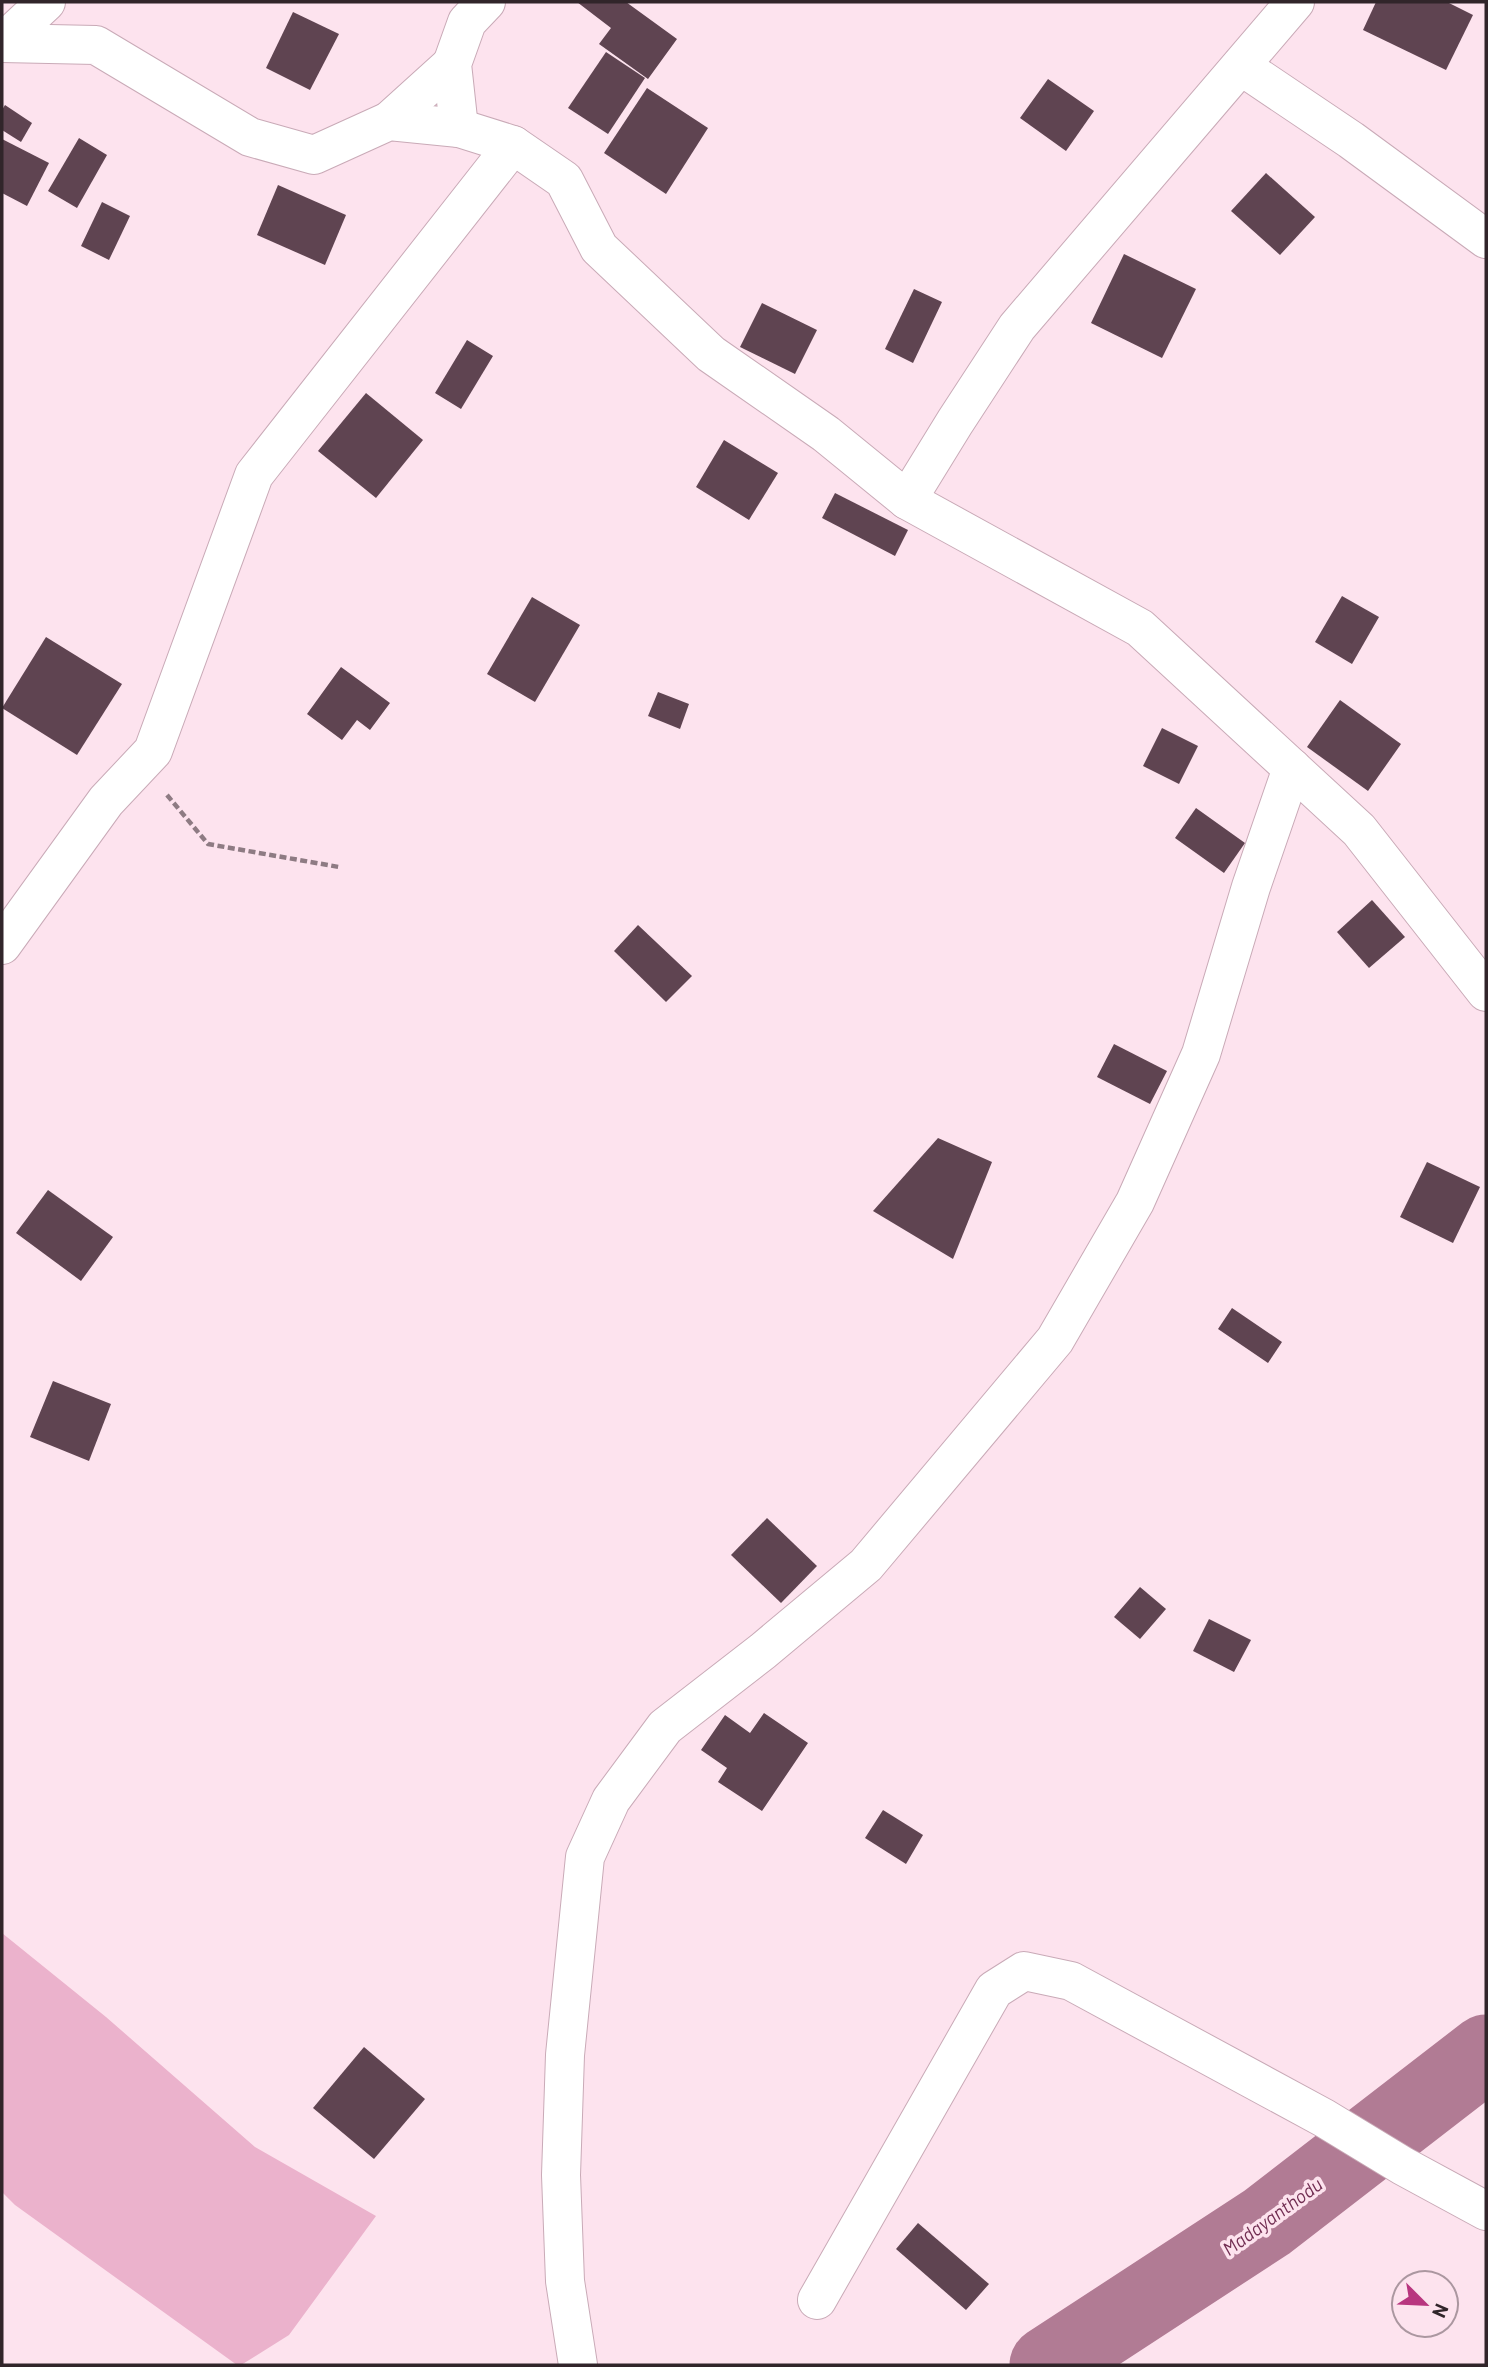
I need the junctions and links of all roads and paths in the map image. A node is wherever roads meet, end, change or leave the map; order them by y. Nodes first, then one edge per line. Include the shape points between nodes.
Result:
1 (46, 2) edge
2 (486, 2) edge
3 (1295, 2) edge
4 (2, 43) edge
5 (452, 64) junction
6 (1241, 66) junction
7 (389, 121) junction
8 (459, 128) junction
9 (513, 145) junction
10 (1486, 239) edge
11 (907, 500) junction
12 (153, 751) junction
13 (1292, 768) junction
14 (339, 867) dead end
15 (2, 945) edge
16 (1486, 992) edge
17 (1486, 2211) edge
18 (817, 2300) dead end
19 (578, 2365) edge

1 - 4 street
2 - 5 street via 467,22
3 - 6 street
4 - 7 street via 96,45 250,137 314,155
5 - 7 street
5 - 8 street
6 - 10 street
6 - 11 street via 1017,327
7 - 8 street
8 - 9 street
9 - 11 street via 564,180 598,248 711,354 826,434
9 - 12 street via 254,475
11 - 13 street via 1140,628
12 - 14 path via 168,797 208,844
12 - 15 street via 106,801
13 - 16 street via 1359,830
13 - 19 street via 1200,1054 1135,1202 1055,1340 866,1565 664,1727 611,1800 585,1857 565,2055 561,2175 565,2281
17 - 18 street via 1071,1981 1024,1971 994,1990

